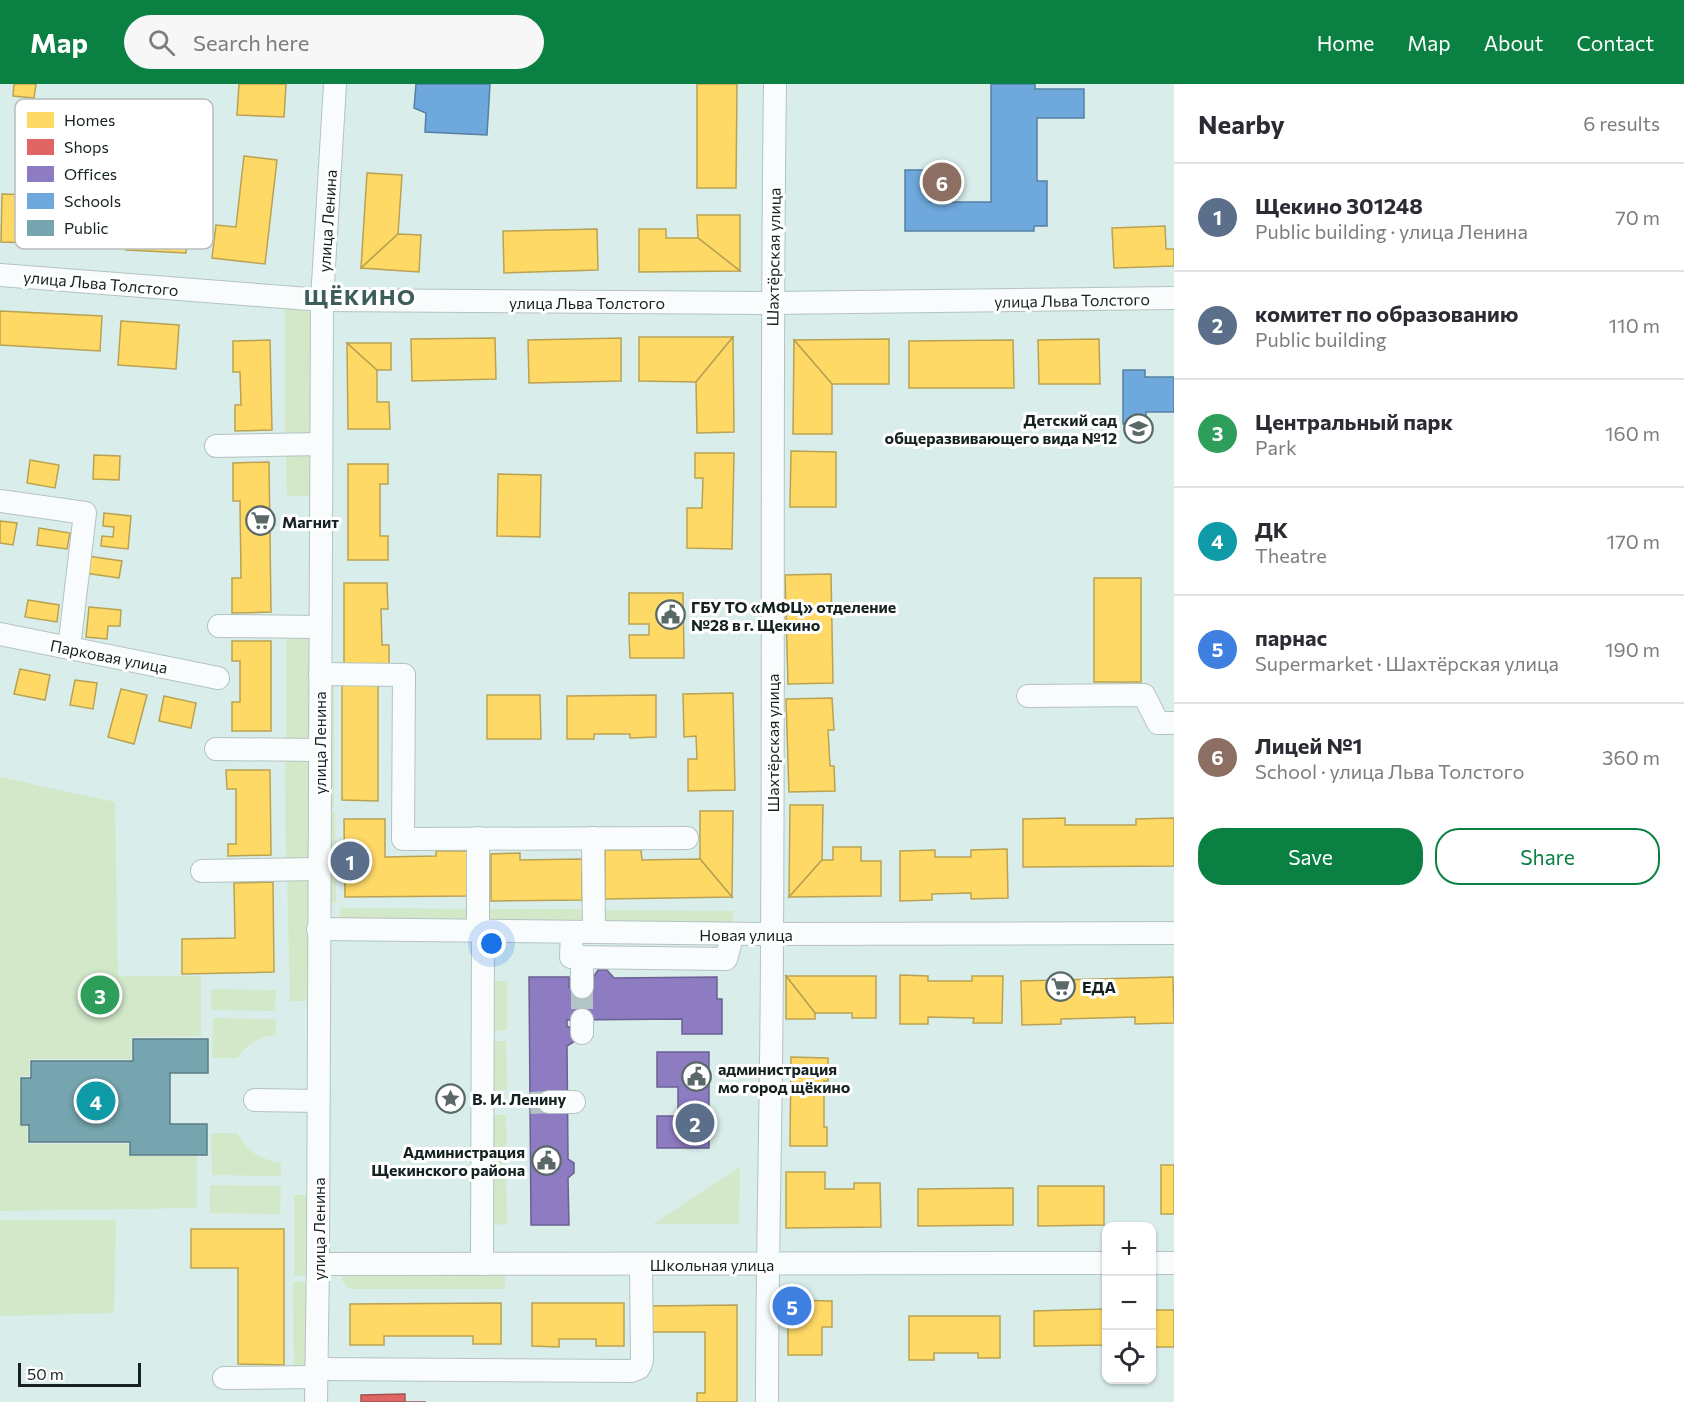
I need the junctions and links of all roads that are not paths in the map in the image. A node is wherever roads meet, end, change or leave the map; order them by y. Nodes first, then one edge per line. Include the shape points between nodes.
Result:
1 (335, 84) edge
2 (775, 84) edge
3 (0, 275) edge
4 (1174, 298) edge
5 (322, 300) junction
6 (772, 303) junction
7 (321, 444) junction
8 (216, 446) dead end
9 (0, 501) edge
10 (219, 626) dead end
11 (320, 627) junction
12 (0, 634) edge
13 (69, 648) junction
14 (320, 674) junction
15 (218, 678) dead end
16 (1028, 696) dead end
17 (1174, 723) edge
18 (216, 749) dead end
19 (320, 750) junction
20 (478, 838) junction
21 (593, 838) junction
22 (687, 838) dead end
23 (319, 869) junction
24 (202, 871) dead end
25 (318, 929) junction
26 (480, 931) junction
27 (572, 932) junction
28 (594, 932) junction
29 (1174, 933) edge
30 (733, 934) junction
31 (772, 934) junction
32 (582, 957) junction
33 (582, 987) tunnel mouth
34 (255, 1100) dead end
35 (318, 1101) junction
36 (549, 1102) tunnel mouth
37 (574, 1102) dead end
38 (1102, 1263) edge
39 (1156, 1263) edge
40 (1174, 1263) edge
41 (318, 1264) junction
42 (482, 1264) junction
43 (641, 1264) junction
44 (767, 1264) junction
45 (316, 1373) junction
46 (224, 1378) dead end
47 (316, 1402) edge
48 (767, 1402) edge

1 - 5 street, улица Ленина
2 - 6 street, Шахтёрская улица
3 - 5 street, улица Льва Толстого
4 - 6 street, улица Льва Толстого
5 - 6 street, улица Льва Толстого
5 - 7 street, улица Ленина
6 - 31 street, Шахтёрская улица
7 - 8 street
7 - 11 street, улица Ленина
9 - 13 street via 85,513
10 - 11 street
11 - 14 street, улица Ленина
12 - 13 street, Парковая улица
13 - 15 street, Парковая улица
14 - 19 street, улица Ленина
14 - 20 street via 404,675 403,839
16 - 17 street via 1144,695 1158,723
18 - 19 street
19 - 23 street, улица Ленина via 327,810
20 - 21 street
20 - 26 street
21 - 22 street
21 - 28 street
23 - 24 street
23 - 25 street, улица Ленина
25 - 26 street, Новая улица
25 - 35 street, улица Ленина
26 - 27 street, Новая улица
26 - 42 street
27 - 28 street, Новая улица
27 - 32 street via 571,957
28 - 30 street, Новая улица
29 - 31 street, Новая улица
30 - 31 street, Новая улица
30 - 32 street via 726,958
31 - 44 street, Шахтёрская улица
32 - 33 street
34 - 35 street
35 - 41 street, улица Ленина
36 - 37 street
38 - 44 street, Школьная улица
39 - 40 street
41 - 42 street, Школьная улица
41 - 45 street, улица Ленина
42 - 43 street, Школьная улица
43 - 44 street, Школьная улица
43 - 45 street via 642,1361 632,1371
44 - 48 street, Шахтёрская улица
45 - 46 street
45 - 47 street, улица Ленина

